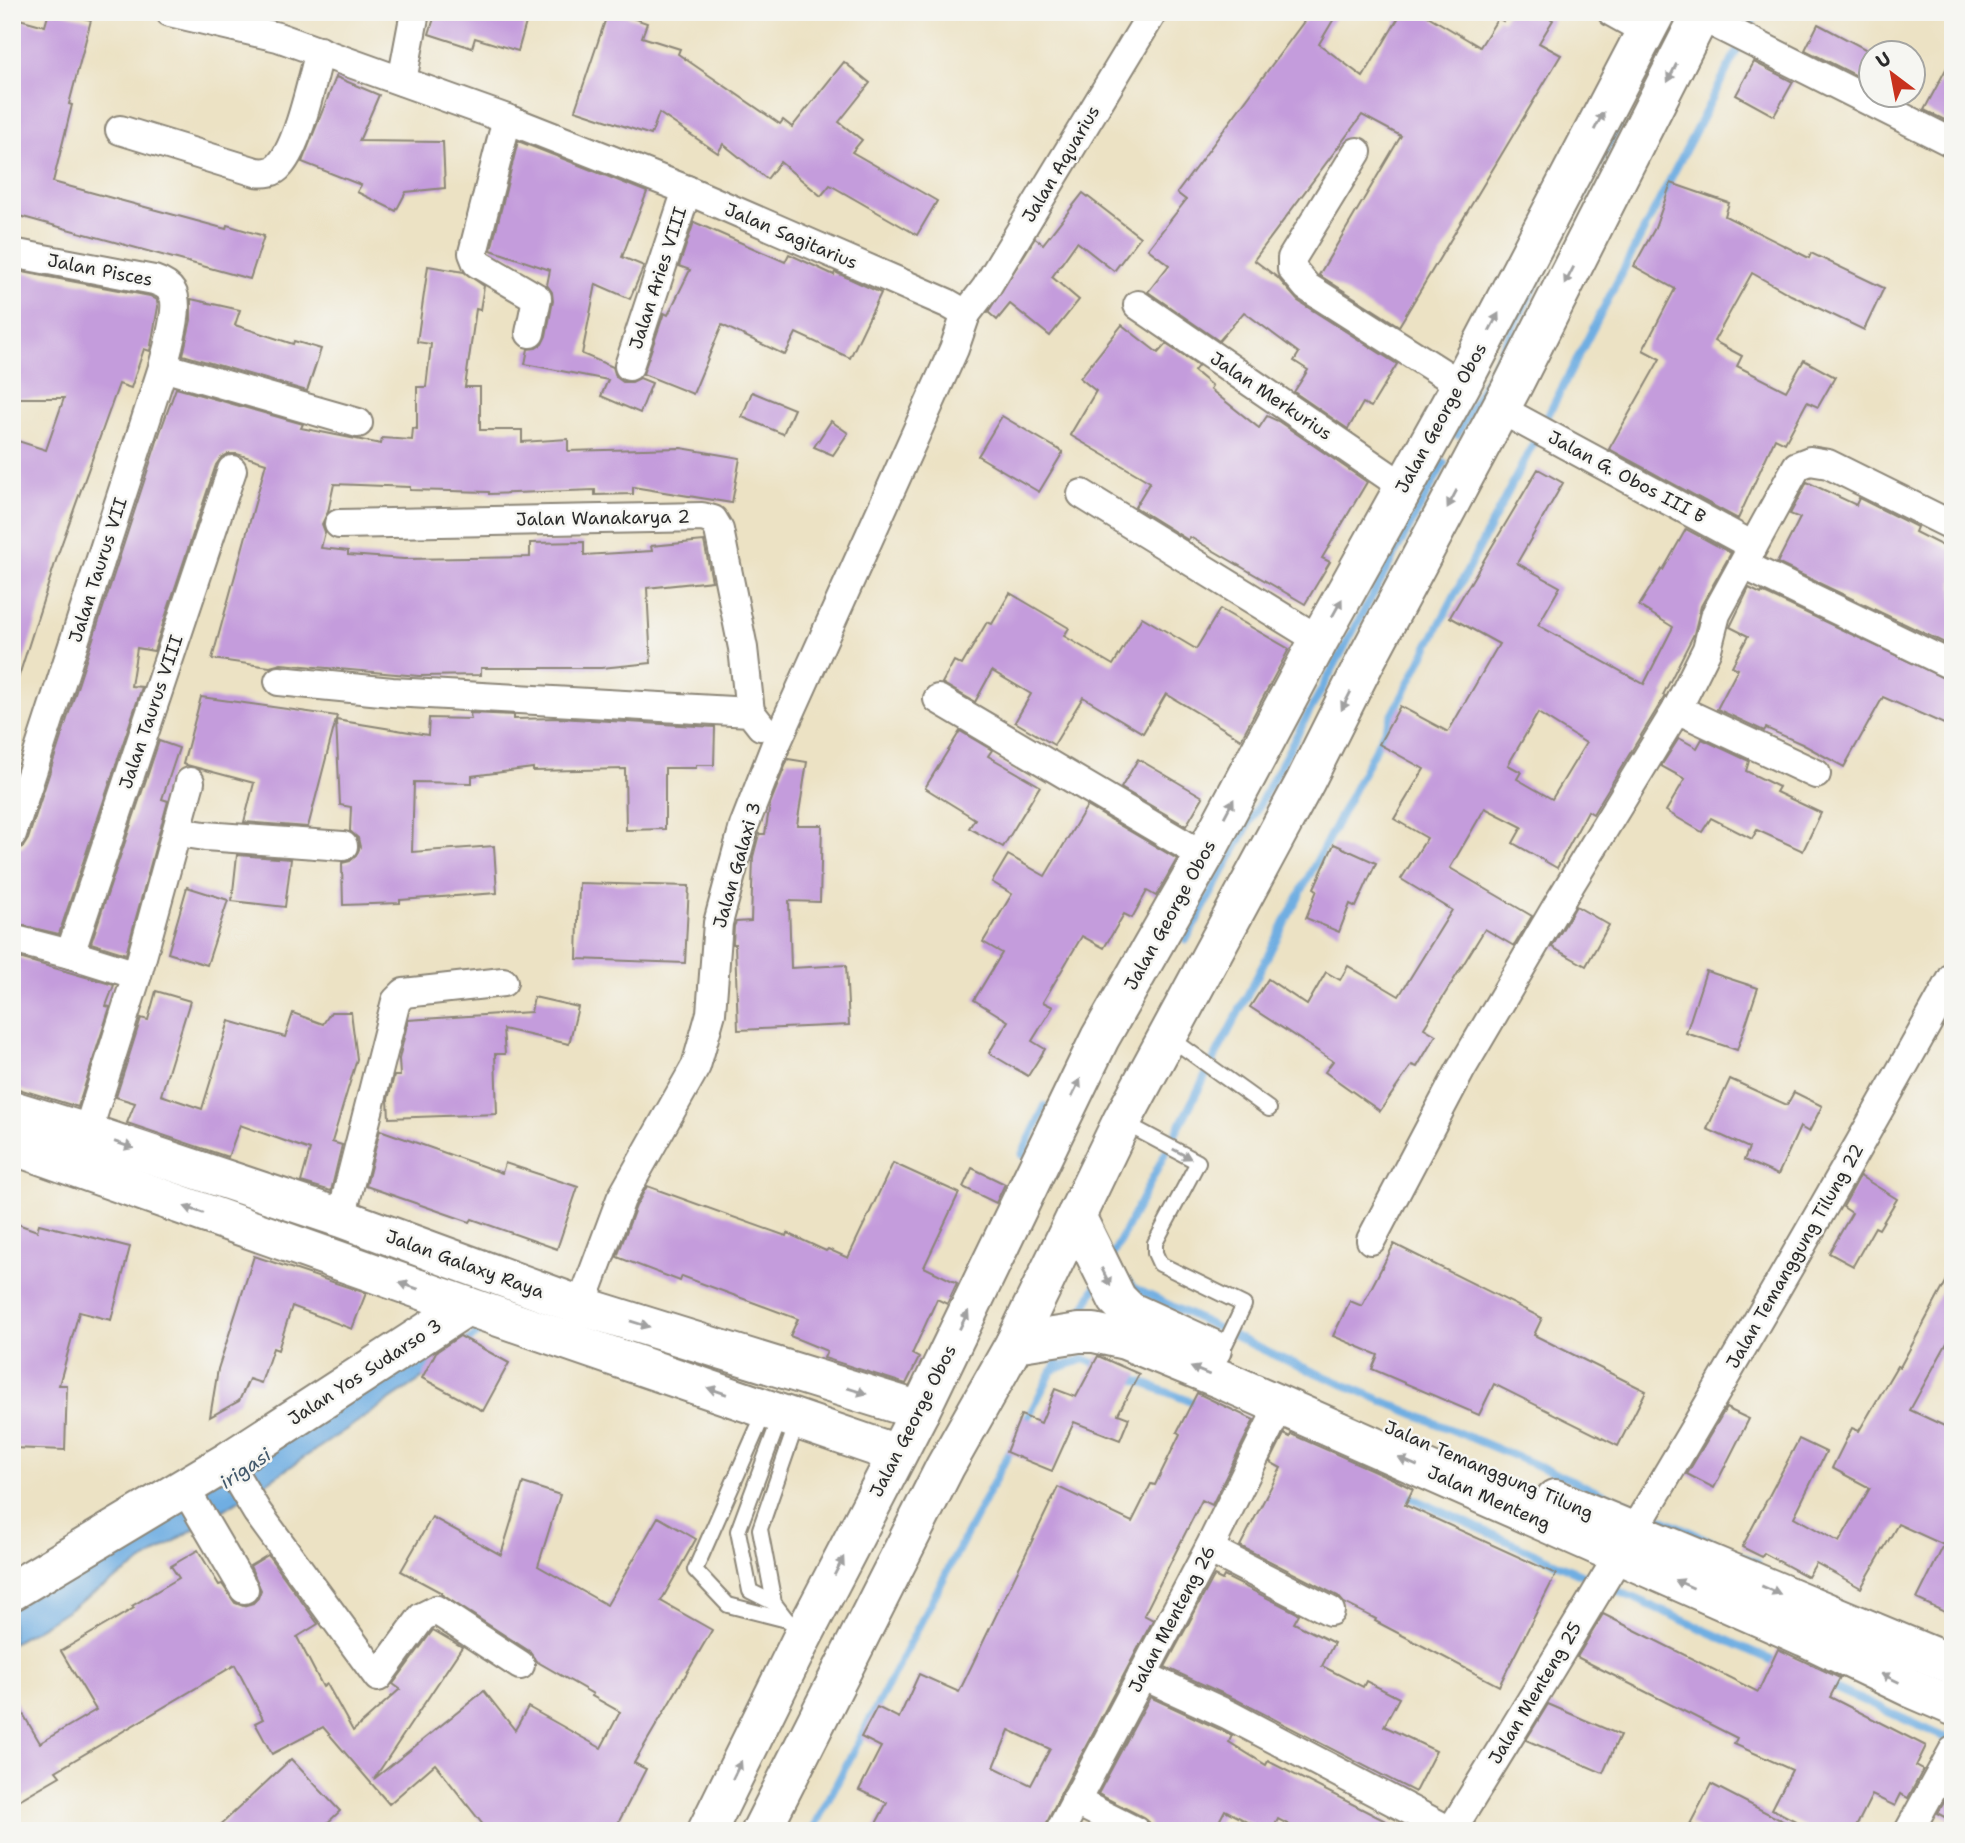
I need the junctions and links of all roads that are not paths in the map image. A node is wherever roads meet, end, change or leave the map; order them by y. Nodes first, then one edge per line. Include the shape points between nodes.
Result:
1 (170, 12) edge
2 (415, 12) edge
3 (1153, 12) edge
4 (1612, 12) edge
5 (1701, 14) edge
6 (1651, 22) edge
7 (320, 51) junction
8 (402, 80) junction
9 (507, 119) junction
10 (120, 130) dead end
11 (1953, 143) edge
12 (1357, 152) dead end
13 (687, 190) junction
14 (12, 253) edge
15 (176, 303) joint
16 (1138, 305) dead end
17 (966, 314) junction
18 (530, 333) dead end
19 (629, 366) dead end
20 (163, 367) junction
21 (1461, 385) junction
22 (1500, 409) junction
23 (358, 423) dead end
24 (1429, 442) junction
25 (1471, 463) junction
26 (232, 470) dead end
27 (1404, 487) junction
28 (1082, 494) dead end
29 (339, 524) dead end
30 (1953, 526) edge
31 (1749, 556) junction
32 (1319, 640) junction
33 (1953, 666) edge
34 (279, 681) dead end
35 (937, 699) dead end
36 (1678, 709) junction
37 (750, 712) junction
38 (776, 744) junction
39 (1815, 774) dead end
40 (190, 782) dead end
41 (178, 832) junction
42 (12, 834) edge
43 (343, 846) dead end
44 (1204, 856) junction
45 (12, 939) edge
46 (70, 954) junction
47 (137, 975) junction
48 (1953, 977) edge
49 (503, 982) dead end
50 (1167, 1036) junction
51 (1269, 1109) dead end
52 (12, 1110) edge
53 (1122, 1121) junction
54 (87, 1133) junction
55 (12, 1145) edge
56 (1076, 1216) junction
57 (341, 1218) junction
58 (1371, 1240) dead end
59 (467, 1306) junction
60 (581, 1306) junction
61 (1015, 1343) junction
62 (1221, 1353) junction
63 (1280, 1405) junction
64 (920, 1410) junction
65 (782, 1413) junction
66 (897, 1454) junction
67 (233, 1473) junction
68 (192, 1500) junction
69 (1625, 1544) junction
70 (1209, 1549) junction
71 (244, 1589) dead end
72 (12, 1591) edge
73 (774, 1604) junction
74 (1330, 1611) dead end
75 (794, 1629) junction
76 (520, 1665) dead end
77 (1953, 1665) edge
78 (1142, 1675) junction
79 (1953, 1706) edge
80 (1953, 1751) edge
81 (1075, 1801) junction
82 (707, 1831) edge
83 (761, 1831) edge
84 (1060, 1831) edge
85 (1135, 1831) edge
86 (1451, 1831) edge
87 (1909, 1831) edge

1 - 7 street, Jalan Sagitarius
2 - 8 street
3 - 17 street, Jalan Aquarius
4 - 6 street
5 - 11 street
5 -> 22 street
21 -> 6 street, Jalan George Obos
7 - 8 street, Jalan Sagitarius
7 - 10 street via 305,109 286,155 270,172 256,172
8 - 9 street, Jalan Sagitarius
9 - 13 street, Jalan Sagitarius
9 - 18 street via 472,253 477,263 537,298
12 - 21 street via 1292,258 1292,270 1307,287
13 - 17 street, Jalan Sagitarius
13 - 19 street, Jalan Aries VIII
14 - 15 street, Jalan Pisces via 154,280 172,291
15 - 20 street, Jalan Taurus VII
16 - 27 street, Jalan Merkurius
17 - 38 street
20 - 23 street
20 - 42 street, Jalan Taurus VII
21 - 24 street, Jalan George Obos
22 - 25 street
22 - 31 street, Jalan G. Obos III B
24 - 25 street
24 - 27 street, Jalan George Obos
25 -> 50 street
26 - 46 street, Jalan Taurus VIII
32 -> 27 street, Jalan George Obos
28 - 32 street
29 - 37 street, Jalan Wanakarya 2 via 713,520 719,530 743,648
30 - 31 street via 1828,464 1810,461 1791,474
31 - 33 street, Jalan G. Obos III B
31 - 36 street via 1716,614 1707,649
44 -> 32 street, Jalan George Obos
34 - 37 street via 392,692
35 - 44 street
36 - 39 street
36 - 58 street via 1467,1059
37 - 38 street
38 - 60 street, Jalan Galaxi 3 via 744,826 718,923 711,1013 696,1066 621,1199
40 - 41 street
41 - 43 street
41 - 47 street
64 -> 44 street, Jalan George Obos via 1100,1038
45 - 46 street
46 - 47 street
47 - 54 street
48 - 69 street, Jalan Temanggung Tilung 22 via 1819,1217
49 - 57 street via 404,993 396,1001
50 - 51 lane
50 - 53 street
52 - 54 street, Jalan Galaxy Raya
53 - 56 street
53 -> 62 lane via 1198,1162 1155,1243 1155,1253 1160,1264 1244,1305
54 -> 57 street, Jalan Galaxy Raya
59 -> 55 street
56 - 61 street
56 -> 62 street, Jalan Temanggung Tilung via 1122,1305
57 - 60 street, Jalan Galaxy Raya
65 -> 59 street
59 - 67 street, Jalan Yos Sudarso 3
60 -> 64 street, Jalan Galaxy Raya
63 -> 61 street, Jalan Menteng via 1125,1340 1079,1333
61 - 83 street via 945,1467
62 - 69 street, Jalan Temanggung Tilung
69 -> 63 street, Jalan Menteng
63 - 70 street, Jalan Menteng 26
64 - 66 street, Jalan George Obos
65 - 66 street
65 - 73 lane via 760,1529
65 - 73 lane via 738,1531 750,1591
65 - 75 lane via 695,1570 727,1605
75 -> 66 street, Jalan George Obos
67 - 68 street, Jalan Yos Sudarso 3
67 - 76 street via 378,1676 422,1617 436,1610
68 - 71 street
68 - 72 street, Jalan Yos Sudarso 3
69 -> 77 street, Jalan Temanggung Tilung
79 -> 69 street, Jalan Menteng via 1805,1637
69 - 86 street, Jalan Menteng 25
70 - 74 street
70 - 78 street, Jalan Menteng 26
73 - 75 lane
82 -> 75 street, Jalan George Obos
78 - 81 street, Jalan Menteng 26
78 - 86 street via 1229,1715
80 - 87 street
81 - 84 street, Jalan Menteng 26
81 - 85 street

